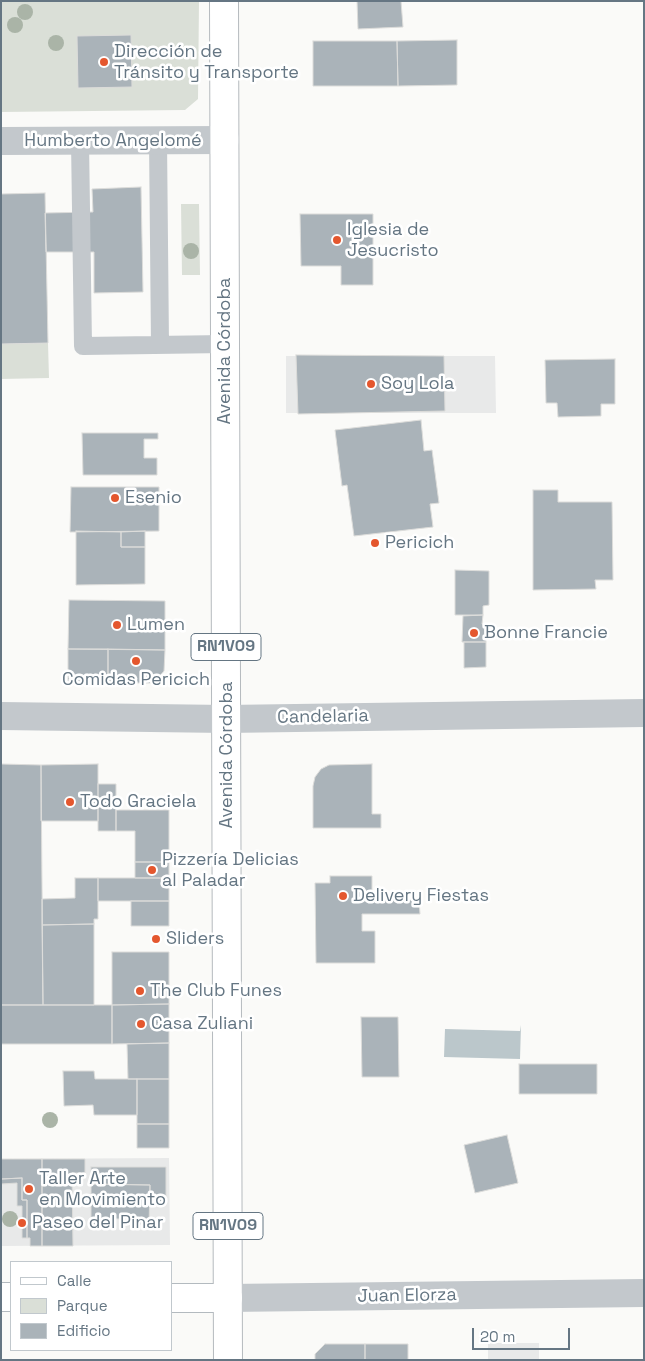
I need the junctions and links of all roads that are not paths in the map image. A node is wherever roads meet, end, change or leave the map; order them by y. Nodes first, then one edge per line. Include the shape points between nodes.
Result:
1 (224, 1) edge
2 (158, 140) junction
3 (225, 140) junction
4 (1, 141) edge
5 (80, 141) junction
6 (225, 344) junction
7 (160, 345) junction
8 (644, 713) edge
9 (1, 716) edge
10 (226, 719) junction
11 (644, 1293) edge
12 (172, 1298) edge
13 (228, 1298) junction
14 (228, 1360) edge

1 - 3 main road, Avenida Córdoba / RN1V09
2 - 3 street, Humberto Angelomé
2 - 5 street, Humberto Angelomé
2 - 7 lane
3 - 6 main road, Avenida Córdoba / RN1V09
4 - 5 street, Humberto Angelomé
5 - 7 lane via 83,346
6 - 7 lane
6 - 10 main road, Avenida Córdoba / RN1V09
8 - 10 street, Candelaria
9 - 10 street, Candelaria
10 - 13 main road, Avenida Córdoba / RN1V09
11 - 13 street, Juan Elorza
12 - 13 main road, Juan Elorza
13 - 14 main road, Avenida Córdoba / RN1V09

